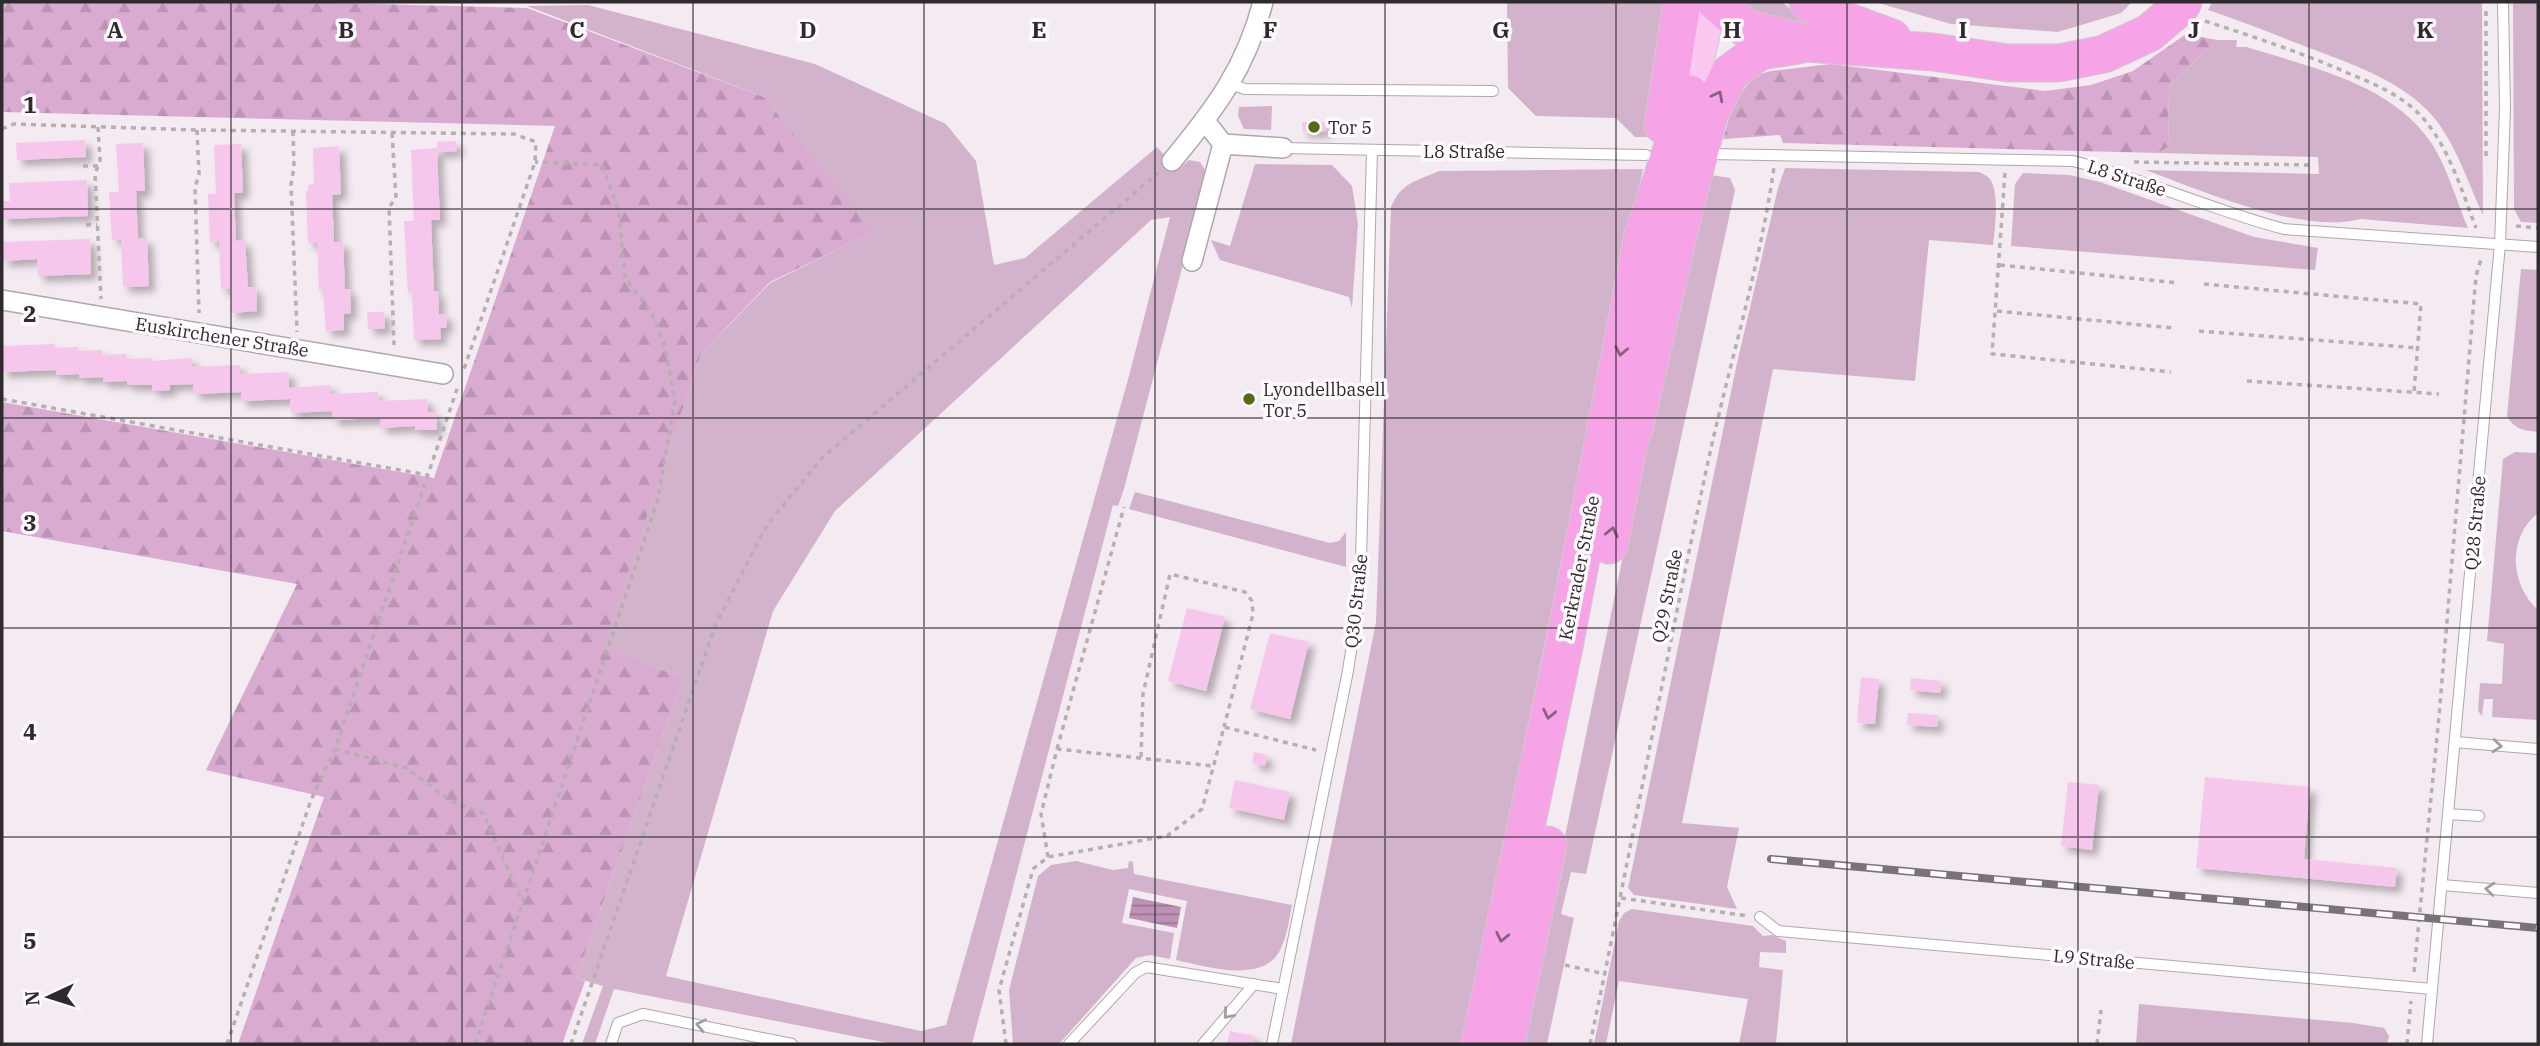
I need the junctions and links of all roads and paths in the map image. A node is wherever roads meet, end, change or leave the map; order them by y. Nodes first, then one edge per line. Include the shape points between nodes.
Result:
1 (1263, 2) edge
2 (1682, 2) edge
3 (1714, 2) edge
4 (1808, 2) edge
5 (2486, 2) edge
6 (2503, 2) edge
7 (2181, 4) edge
8 (1805, 43) junction
9 (1933, 52) junction
10 (1230, 84) junction
11 (1493, 91) dead end
12 (1690, 94) junction
13 (1205, 121) junction
14 (98, 127) junction
15 (2, 129) edge
16 (197, 130) junction
17 (293, 131) junction
18 (392, 133) junction
19 (1223, 144) junction
20 (1283, 148) joint
21 (1372, 151) junction
22 (1710, 154) dead end
23 (1646, 155) dead end
24 (1776, 155) junction
25 (2006, 159) junction
26 (1172, 161) joint
27 (535, 162) junction
28 (2129, 162) dead end
29 (2311, 165) dead end
30 (83, 166) dead end
31 (98, 166) junction
32 (2486, 167) dead end
33 (97, 224) junction
34 (86, 225) dead end
35 (1643, 236) junction
36 (2484, 243) junction
37 (2500, 244) junction
38 (2538, 247) edge
39 (1192, 261) dead end
40 (2000, 265) junction
41 (2179, 283) dead end
42 (2204, 284) dead end
43 (2, 300) edge
44 (1997, 311) junction
45 (102, 318) junction
46 (2173, 328) dead end
47 (2199, 331) dead end
48 (200, 332) junction
49 (2418, 348) junction
50 (298, 349) junction
51 (395, 366) junction
52 (2171, 372) dead end
53 (443, 374) dead end
54 (2247, 381) dead end
55 (2414, 392) junction
56 (2439, 394) dead end
57 (2, 400) edge
58 (1624, 471) junction
59 (428, 475) junction
60 (1124, 507) dead end
61 (1224, 727) junction
62 (2455, 742) junction
63 (335, 749) junction
64 (1057, 749) junction
65 (2538, 749) edge
66 (1331, 753) junction
67 (1141, 757) junction
68 (1214, 766) junction
69 (2448, 814) junction
70 (2479, 816) dead end
71 (1048, 857) junction
72 (2442, 885) junction
73 (2538, 893) edge
74 (1621, 898) junction
75 (522, 901) junction
76 (1760, 917) joint
77 (1565, 965) dead end
78 (1605, 974) junction
79 (1254, 984) junction
80 (2413, 987) junction
81 (1283, 989) junction
82 (2432, 989) junction
83 (2101, 1010) dead end
84 (228, 1044) edge
85 (475, 1044) edge
86 (571, 1044) edge
87 (611, 1044) edge
88 (792, 1044) edge
89 (1006, 1044) edge
90 (1069, 1044) edge
91 (1203, 1044) edge
92 (1272, 1044) edge
93 (1479, 1044) edge
94 (1506, 1044) edge
95 (1590, 1044) edge
96 (2097, 1044) edge
97 (2407, 1044) edge
98 (2427, 1044) edge

1 - 10 street via 1254,36
2 - 35 highway
3 - 8 highway via 1745,28
3 - 12 main road, Kerkrader Straße
4 - 9 highway via 1830,15
5 - 32 path
6 - 37 lane, Q28 Straße
7 - 9 highway via 2149,33 2104,54 2059,63 2008,63
7 - 36 path via 2196,18 2323,62 2405,101 2438,139
8 - 9 highway
58 -> 8 highway via 1709,115 1730,73 1760,51
10 - 11 lane via 1245,89
10 - 13 street
12 - 35 highway, Kerkrader Straße
12 - 58 highway, Kerkrader Straße
13 - 19 street
13 - 26 street
14 - 15 path via 14,124
14 - 16 path
14 - 31 path
16 - 17 path
16 - 48 path
17 - 18 path
17 - 50 path
18 - 27 path via 514,134 536,142
18 - 51 path via 396,198 389,207
19 - 20 street
19 - 39 street
20 - 21 lane, L8 Straße
21 - 23 lane, L8 Straße
21 - 66 lane, Q30 Straße via 1360,596
22 - 24 lane, L8 Straße
24 - 25 lane, L8 Straße
24 - 74 path, Q29 Straße via 1755,266 1708,462
25 - 36 lane, L8 Straße via 2073,161 2284,229
25 - 40 path
26 - 86 path via 822,458 767,525 715,626
27 - 59 path
27 - 75 path via 602,165 619,211 625,278 651,312 664,343 675,401 657,502
28 - 29 path
30 - 31 path
31 - 33 path
33 - 34 path
33 - 45 path
35 -> 93 highway, Kerkrader Straße via 1561,661
36 - 37 lane, L8 Straße
36 - 80 path via 2476,276
37 - 38 lane, L8 Straße
37 - 62 lane, Q28 Straße
40 - 41 path
40 - 44 path
42 - 49 path via 2421,304
43 - 45 street, Euskirchener Straße
44 - 46 path
44 - 52 path via 1992,354
45 - 48 street, Euskirchener Straße
47 - 49 path
48 - 50 street, Euskirchener Straße
49 - 55 path
50 - 51 street, Euskirchener Straße
51 - 53 street, Euskirchener Straße
54 - 55 path
55 - 56 path
57 - 59 path
94 -> 58 highway, Kerkrader Straße
59 - 63 path
60 - 64 path
61 - 66 path
61 - 67 path via 1253,614 1252,601 1245,592 1170,574 1143,694
61 - 68 path
62 -> 65 lane
62 - 69 lane, Q28 Straße
63 - 75 path via 406,768 451,801 483,813
63 - 84 path via 312,800
64 - 67 path
64 - 71 path via 1041,814
66 - 81 lane, Q30 Straße
67 - 68 path
68 - 71 path via 1202,809 1167,836
69 - 70 lane
69 - 72 lane, Q28 Straße
71 - 89 path via 1033,869 999,990
73 -> 72 lane
72 - 82 lane, Q28 Straße
74 - 76 path
74 - 78 path, Q29 Straße
75 - 85 path
76 - 80 lane, L9 Straße via 1778,931
77 - 78 path
78 - 95 path, Q29 Straße
79 - 81 lane
79 - 90 lane via 1146,967 1135,973
79 -> 91 lane
80 - 82 lane, L9 Straße
80 - 97 path
81 - 92 lane, Q30 Straße
82 - 98 lane, Q28 Straße
83 - 96 path
88 -> 87 lane via 643,1014 618,1023

